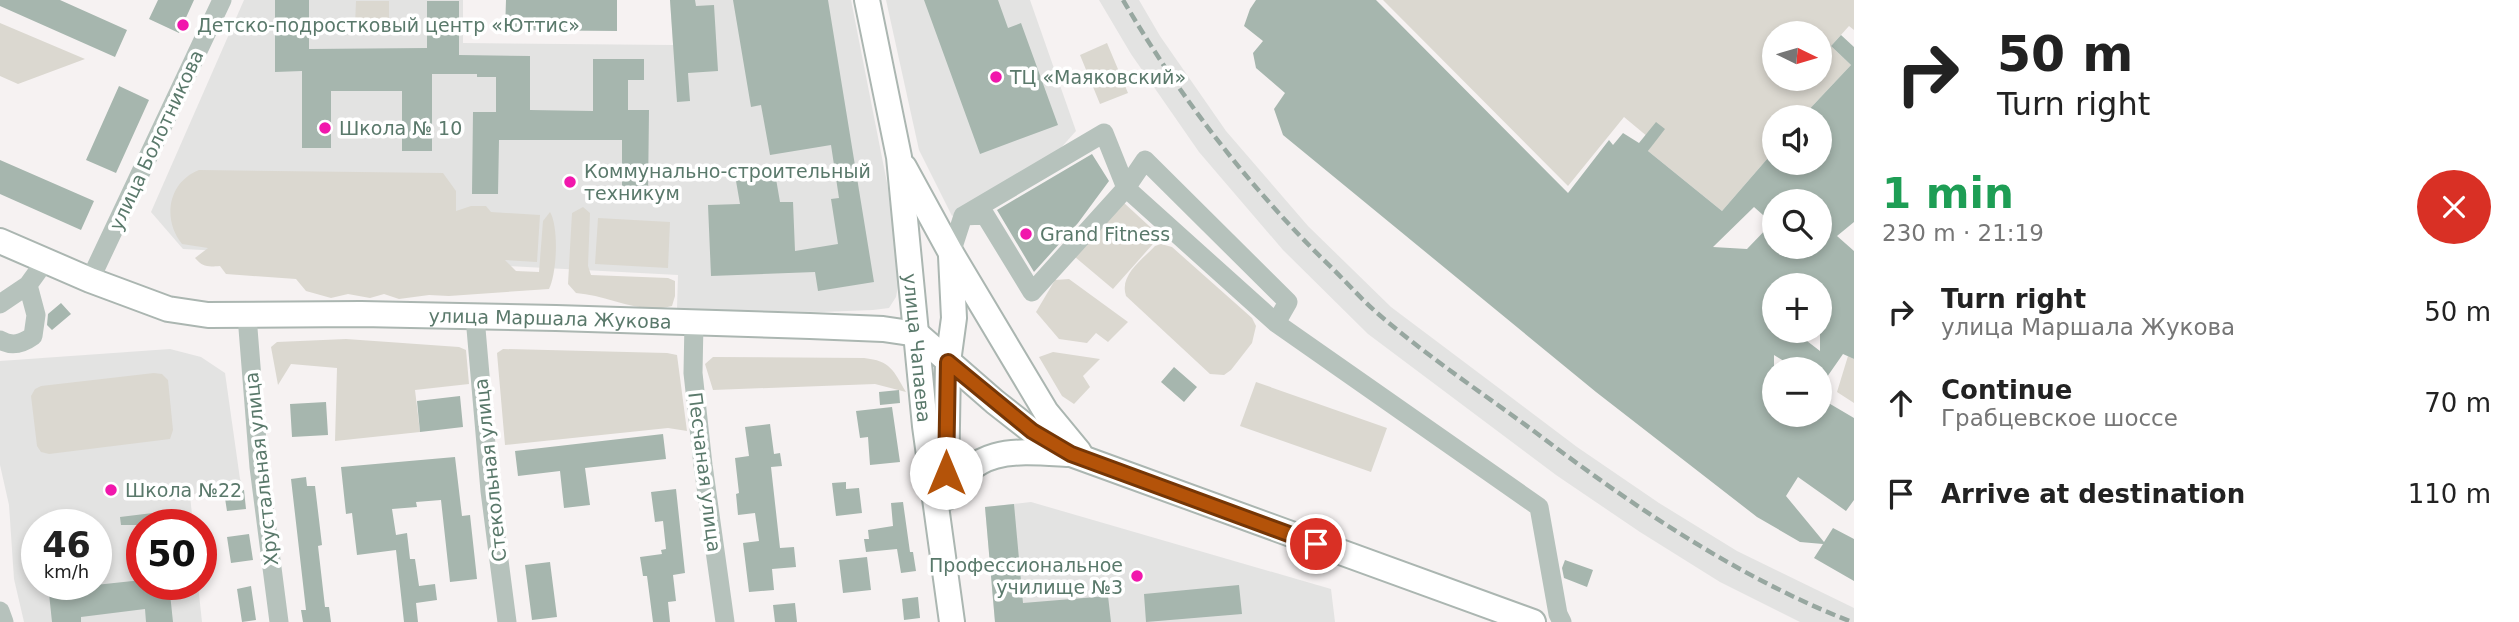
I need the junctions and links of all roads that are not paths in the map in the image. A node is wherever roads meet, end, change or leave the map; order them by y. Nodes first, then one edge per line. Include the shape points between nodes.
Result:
1 (222, 0) edge
2 (866, 0) edge
3 (899, 157) junction
4 (1126, 188) junction
5 (963, 216) junction
6 (0, 241) edge
7 (951, 253) junction
8 (46, 260) junction
9 (90, 280) junction
10 (28, 285) junction
11 (0, 304) edge
12 (247, 316) junction
13 (474, 317) junction
14 (694, 322) junction
15 (1276, 323) junction
16 (917, 334) junction
17 (0, 340) edge
18 (948, 362) junction
19 (1078, 457) junction
20 (947, 497) junction
21 (946, 569) junction
22 (0, 611) edge
23 (4, 622) edge
24 (279, 622) edge
25 (506, 622) edge
26 (725, 622) edge
27 (952, 622) edge
28 (1533, 622) edge
29 (1562, 622) edge

1 - 9 street, улица Болотникова
2 - 3 main road
3 - 7 main road
3 - 16 main road, улица Чапаева
4 - 5 street via 1104,133
4 - 5 street via 1032,292 985,215
4 - 15 street
4 - 15 street via 1145,160 1288,302
5 - 7 street
6 - 8 main road, улица Маршала Жукова
7 - 18 main road via 954,318
7 - 19 main road
8 - 9 main road, улица Маршала Жукова
8 - 10 street
9 - 12 main road, улица Маршала Жукова via 168,309
10 - 11 street
10 - 17 street via 36,315 33,336 22,344
12 - 13 main road, улица Маршала Жукова
12 - 24 street, Хрустальная улица via 259,467
13 - 14 main road, улица Маршала Жукова
13 - 25 street, Стекольная улица
14 - 16 main road, улица Маршала Жукова
14 - 26 street, Песчаная улица via 693,373
15 - 29 street via 1539,507
16 - 18 main road
16 - 21 main road, улица Чапаева
18 - 19 main road via 1032,431
18 - 20 main road
19 - 20 main road via 999,453 971,466
19 - 28 main road
20 - 21 main road
21 - 27 main road, улица Чапаева
22 - 23 street

